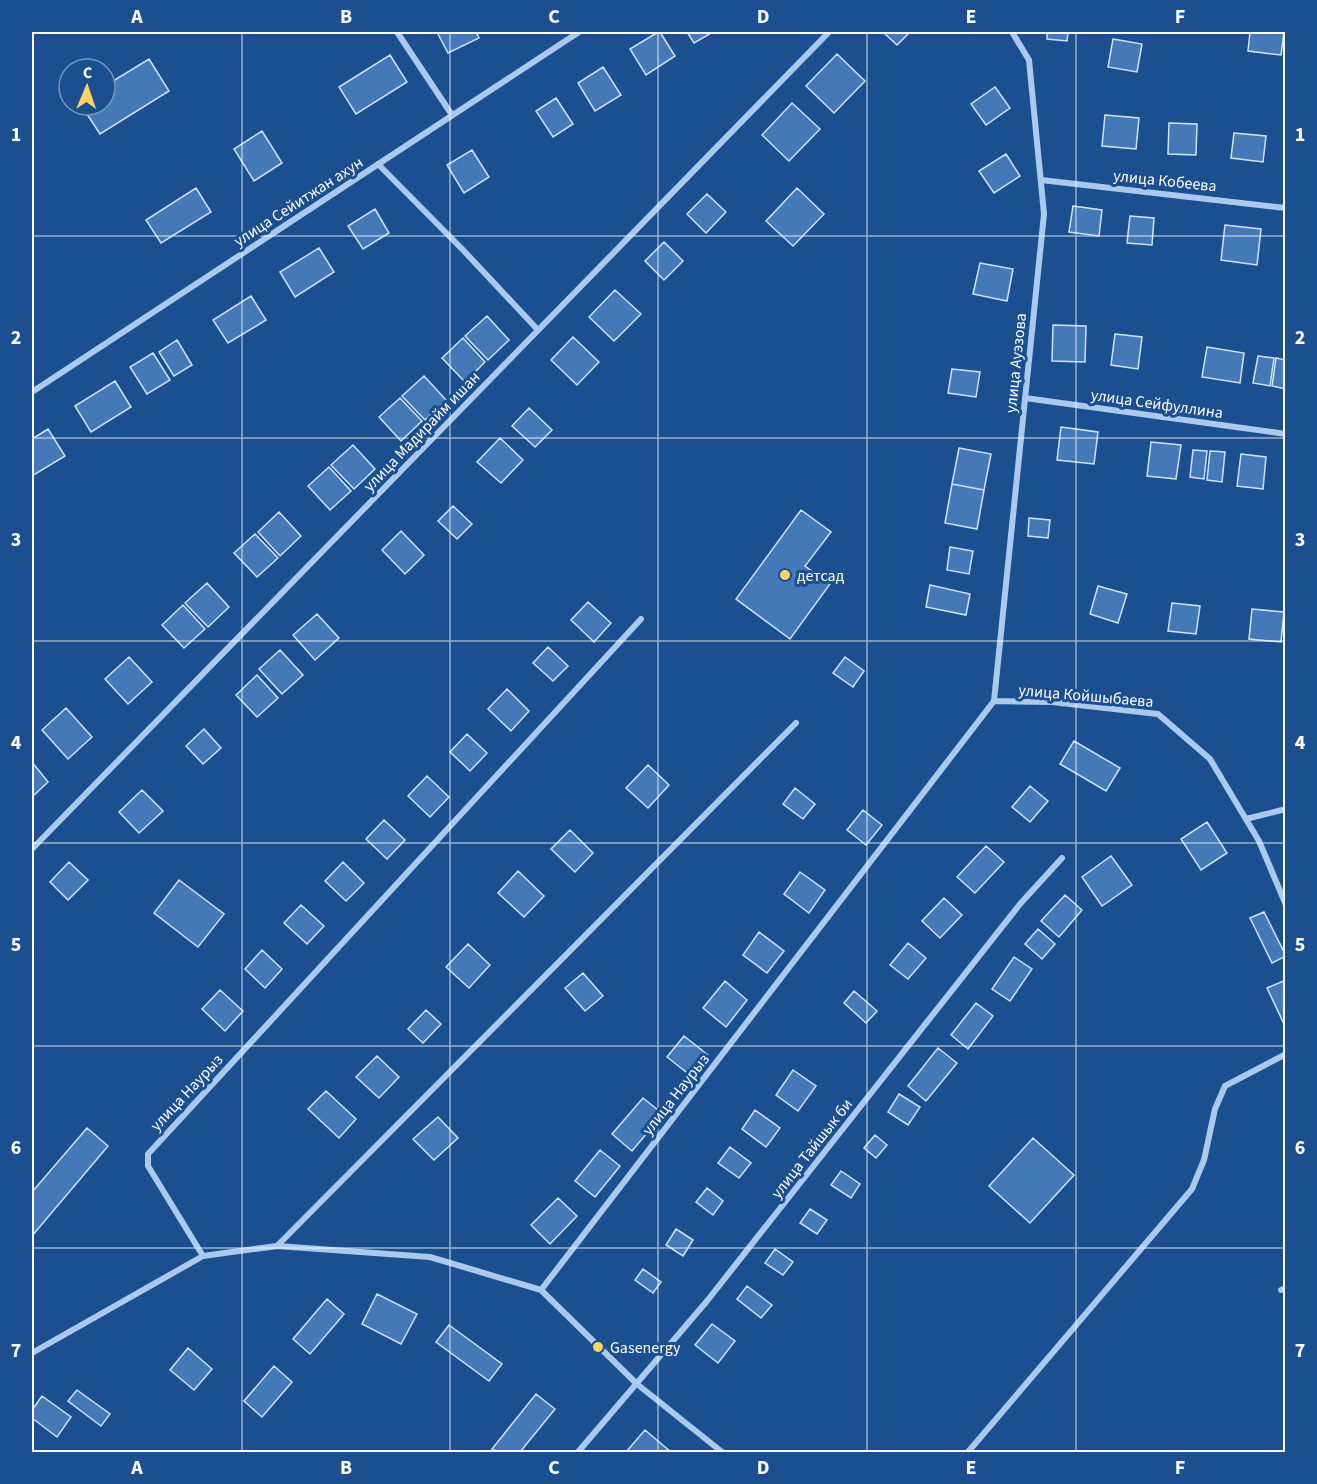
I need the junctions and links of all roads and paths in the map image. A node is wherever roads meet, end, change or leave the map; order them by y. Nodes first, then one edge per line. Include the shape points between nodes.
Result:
1 (397, 32) edge
2 (579, 32) edge
3 (829, 32) edge
4 (1012, 32) edge
5 (452, 115) junction
6 (378, 164) junction
7 (1041, 180) junction
8 (1286, 208) edge
9 (538, 330) junction
10 (32, 392) edge
11 (1025, 398) junction
12 (1286, 434) edge
13 (641, 619) dead end
14 (994, 701) junction
15 (796, 723) dead end
16 (1286, 808) edge
17 (1246, 819) junction
18 (32, 849) edge
19 (1062, 858) dead end
20 (1286, 905) edge
21 (1286, 1054) edge
22 (278, 1246) junction
23 (203, 1256) junction
24 (541, 1290) junction
25 (32, 1353) edge
26 (637, 1383) junction
27 (578, 1452) edge
28 (722, 1452) edge
29 (968, 1452) edge

1 - 5 street
2 - 5 street, улица Сейитжан ахун
3 - 9 street, улица Мадирайм ишан
4 - 7 street, улица Ауэзова via 1029,60
5 - 6 street, улица Сейитжан ахун
6 - 9 street
6 - 10 street, улица Сейитжан ахун
7 - 8 street, улица Кобеева
7 - 11 street, улица Ауэзова via 1044,214
9 - 18 street, улица Мадирайм ишан
11 - 12 street, улица Сейфуллина
11 - 14 street, улица Ауэзова
13 - 23 street, улица Наурыз via 148,1154 148,1166
14 - 17 street, улица Койшыбаева via 1052,702 1158,714 1210,759
14 - 24 street, улица Наурыз
15 - 22 street
16 - 17 street
17 - 20 street, улица Койшыбаева
19 - 26 street, улица Тайшык би via 1020,904 714,1292
21 - 29 street via 1225,1086 1192,1189
22 - 23 street
22 - 24 street via 430,1257
23 - 25 street
24 - 26 street
26 - 27 street, улица Тайшык би
26 - 28 street

